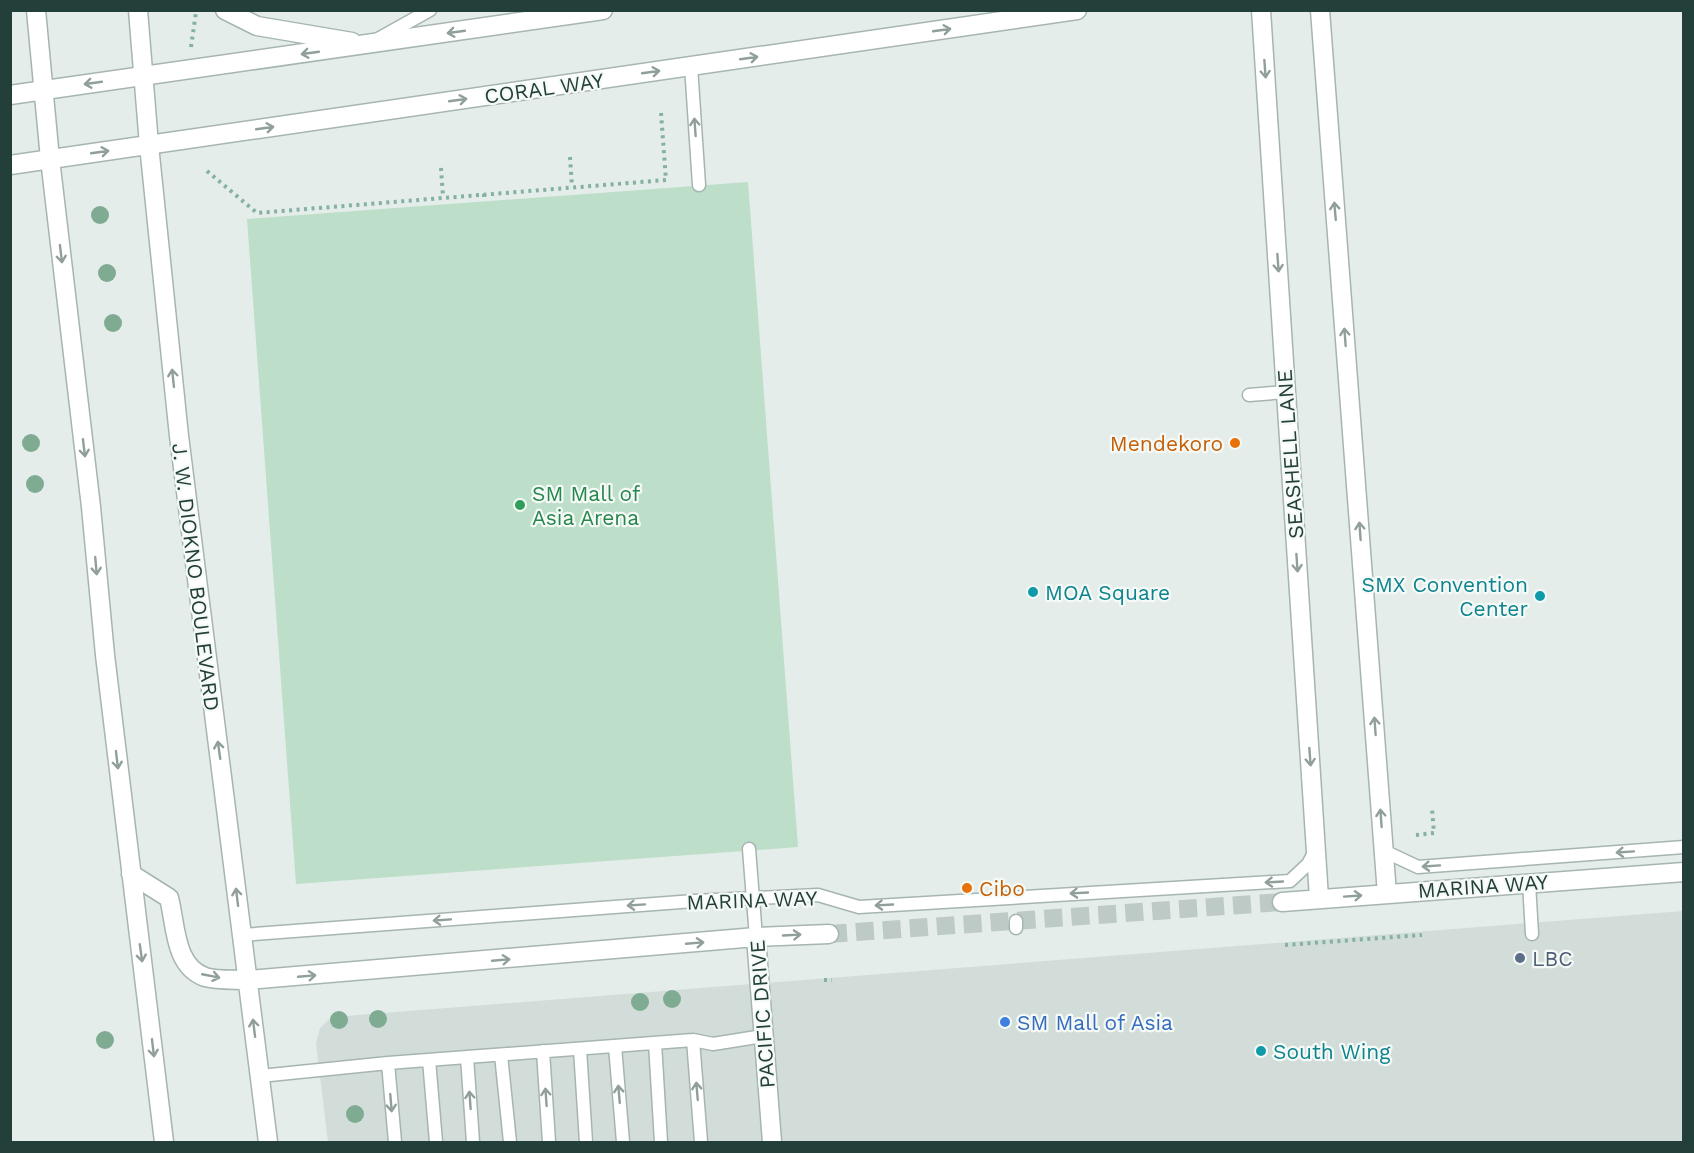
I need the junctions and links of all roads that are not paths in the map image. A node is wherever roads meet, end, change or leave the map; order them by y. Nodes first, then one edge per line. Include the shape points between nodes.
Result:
1 (36, 10) edge
2 (138, 10) edge
3 (225, 10) edge
4 (430, 10) edge
5 (603, 10) edge
6 (1077, 10) edge
7 (1261, 10) edge
8 (1320, 10) edge
9 (368, 44) junction
10 (691, 66) junction
11 (143, 76) junction
12 (43, 90) junction
13 (10, 95) edge
14 (149, 145) junction
15 (50, 159) junction
16 (10, 165) edge
17 (699, 185) dead end
18 (1286, 392) junction
19 (1249, 395) dead end
20 (1683, 847) edge
21 (749, 849) dead end
22 (1316, 849) junction
23 (1384, 851) junction
24 (1683, 872) edge
25 (130, 874) junction
26 (1529, 883) junction
27 (1387, 894) junction
28 (753, 898) junction
29 (1319, 898) junction
30 (1282, 902) tunnel mouth
31 (829, 934) tunnel mouth
32 (1532, 934) dead end
33 (242, 935) junction
34 (756, 937) junction
35 (248, 980) junction
36 (764, 1036) junction
37 (693, 1040) junction
38 (655, 1043) junction
39 (615, 1046) junction
40 (580, 1049) junction
41 (543, 1051) junction
42 (501, 1055) junction
43 (468, 1057) junction
44 (429, 1060) junction
45 (388, 1063) junction
46 (260, 1077) junction
47 (164, 1143) edge
48 (268, 1143) edge
49 (395, 1143) edge
50 (436, 1143) edge
51 (473, 1143) edge
52 (510, 1143) edge
53 (549, 1143) edge
54 (586, 1143) edge
55 (623, 1143) edge
56 (661, 1143) edge
57 (701, 1143) edge
58 (772, 1143) edge

1 - 12 street
2 - 11 street, J. W. DIOKNO BOULEVARD
3 - 9 street via 257,26
4 - 9 lane
5 -> 9 street
10 -> 6 street, CORAL WAY
7 -> 18 street, SEASHELL LANE
23 -> 8 street
9 -> 11 street
14 -> 10 street, CORAL WAY
17 -> 10 lane
11 -> 12 street
11 - 14 street, J. W. DIOKNO BOULEVARD
12 - 13 street
12 - 15 street
15 -> 14 street, CORAL WAY
33 -> 14 street, J. W. DIOKNO BOULEVARD via 200,617
15 - 16 street, CORAL WAY
15 -> 25 street
18 - 19 lane
18 -> 22 street, SEASHELL LANE
20 -> 23 lane, MARINA WAY via 1418,867
21 - 28 lane, PACIFIC DRIVE
22 -> 28 lane, MARINA WAY via 1308,864 1290,881 859,907 818,895
22 - 29 street, SEASHELL LANE
23 - 27 street
24 - 26 street, MARINA WAY
25 -> 35 street, MARINA WAY via 169,898 178,946 189,968 206,977
25 -> 47 street
26 - 27 street, MARINA WAY
26 - 32 lane
29 -> 27 street, MARINA WAY
28 -> 33 lane, MARINA WAY
28 - 34 lane, PACIFIC DRIVE
29 - 30 street, MARINA WAY
34 -> 31 street, MARINA WAY
33 - 35 street, J. W. DIOKNO BOULEVARD
35 -> 34 street, MARINA WAY
34 - 36 street, PACIFIC DRIVE
46 -> 35 street, J. W. DIOKNO BOULEVARD
36 - 37 lane via 713,1044
36 - 58 street, PACIFIC DRIVE
37 - 38 lane
57 -> 37 lane
38 - 39 lane
38 - 56 lane
39 - 40 lane
55 -> 39 lane
40 - 41 lane
40 - 54 lane
41 - 42 lane
53 -> 41 lane
42 - 43 lane
42 - 52 lane
43 - 44 lane
51 -> 43 lane
44 - 45 lane
44 - 50 lane
45 - 46 lane
45 -> 49 lane
46 - 48 street, J. W. DIOKNO BOULEVARD

